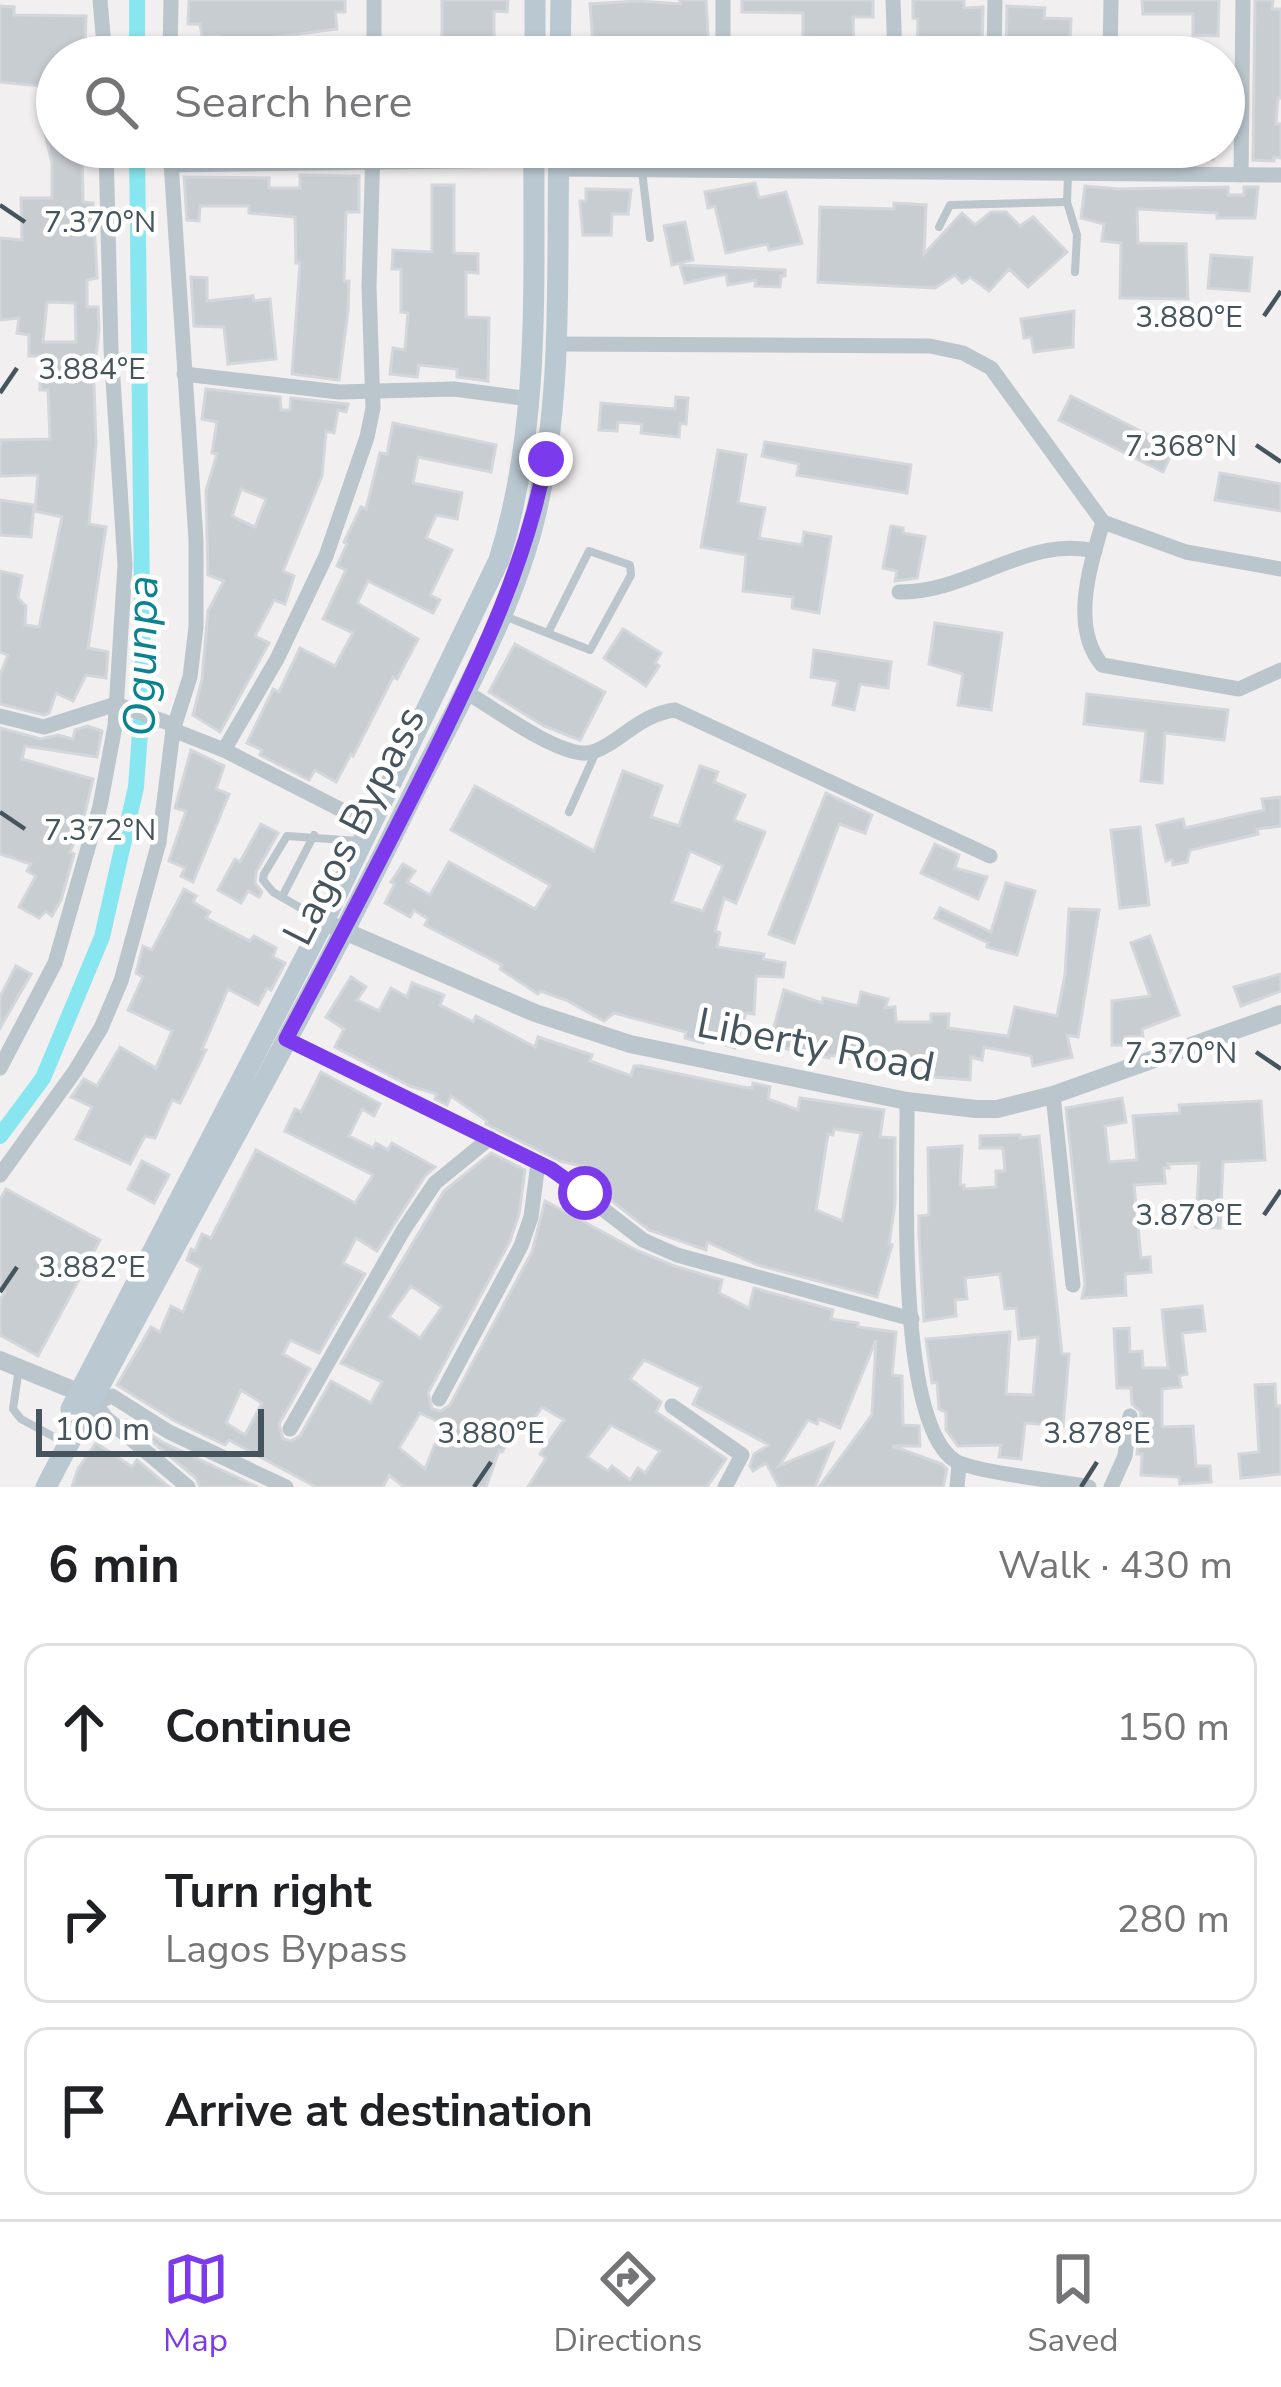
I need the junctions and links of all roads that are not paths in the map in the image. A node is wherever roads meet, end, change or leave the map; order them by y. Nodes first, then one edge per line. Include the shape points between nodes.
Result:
1 (100, 0) edge
2 (171, 0) edge
3 (374, 0) edge
4 (535, 0) edge
5 (562, 0) edge
6 (723, 0) edge
7 (893, 0) edge
8 (994, 0) edge
9 (1111, 0) edge
10 (1243, 0) edge
11 (103, 36) edge
12 (170, 36) edge
13 (374, 36) edge
14 (535, 36) edge
15 (561, 36) edge
16 (723, 36) edge
17 (894, 36) edge
18 (994, 36) edge
19 (1110, 36) edge
20 (1242, 36) edge
21 (106, 168) edge
22 (170, 168) edge
23 (373, 168) edge
24 (534, 168) edge
25 (558, 168) edge
26 (627, 168) edge
27 (993, 168) edge
28 (1110, 168) edge
29 (1240, 168) edge
30 (641, 170) junction
31 (723, 170) joint
32 (898, 170) joint
33 (993, 172) junction
34 (1110, 172) junction
35 (1068, 175) junction
36 (1240, 175) junction
37 (1281, 175) edge
38 (1067, 202) junction
39 (939, 227) dead end
40 (650, 238) dead end
41 (1075, 272) dead end
42 (557, 344) junction
43 (184, 374) junction
44 (373, 389) junction
45 (530, 399) junction
46 (1103, 522) junction
47 (1095, 551) junction
48 (1281, 569) edge
49 (898, 592) dead end
50 (501, 615) junction
51 (548, 633) junction
52 (1281, 670) edge
53 (464, 691) junction
54 (119, 704) junction
55 (0, 716) edge
56 (174, 728) junction
57 (224, 750) junction
58 (597, 750) junction
59 (569, 812) dead end
60 (367, 834) junction
61 (314, 835) junction
62 (990, 856) dead end
63 (282, 897) junction
64 (334, 927) junction
65 (1281, 1014) edge
66 (286, 1039) junction
67 (0, 1068) edge
68 (1053, 1095) junction
69 (907, 1101) junction
70 (490, 1138) junction
71 (538, 1163) junction
72 (0, 1175) edge
73 (1073, 1285) dead end
74 (911, 1319) junction
75 (9, 1364) edge
76 (89, 1398) junction
77 (439, 1399) dead end
78 (672, 1406) dead end
79 (1130, 1415) dead end
80 (290, 1429) dead end
81 (56, 1438) junction
82 (959, 1465) junction
83 (31, 1487) edge
84 (46, 1487) edge
85 (188, 1487) edge
86 (286, 1487) edge
87 (725, 1487) edge
88 (957, 1487) edge
89 (1089, 1487) edge
90 (1111, 1487) edge

1 - 11 street
2 - 12 street
3 - 13 street
4 - 14 main road
5 - 15 main road
6 - 16 street
7 - 17 street
8 - 18 street
9 - 19 street
10 - 20 street
21 - 54 street via 124,565
22 - 43 street
23 - 44 street
24 - 45 main road, Lagos Bypass
25 - 42 main road, Lagos Bypass
26 - 30 street
27 - 33 street
28 - 34 street
29 - 36 street
30 - 31 street
30 - 40 lane
31 - 32 street
32 - 33 street
33 - 35 street
34 - 35 street
34 - 36 street
35 - 38 lane
36 - 37 street
38 - 39 lane via 950,205
38 - 41 lane via 1077,236
42 - 46 street via 930,346 963,353 991,368
42 - 50 main road, Lagos Bypass via 535,518
43 - 44 street
43 - 56 street via 196,627
44 - 45 street
44 - 57 street via 367,436 326,556
45 - 60 main road, Lagos Bypass via 499,560
46 - 47 street
46 - 48 street via 1186,552
47 - 49 street via 1041,550 932,591
47 - 52 street via 1084,629 1102,664 1239,688
50 - 51 lane
50 - 53 main road, Lagos Bypass
51 - 51 lane via 590,650 630,565 589,551
53 - 58 street via 556,744
53 - 64 main road, Lagos Bypass
54 - 55 street via 44,728
54 - 56 street
54 - 67 street via 80,888 38,1002
56 - 57 street
56 - 72 street via 159,842 121,981 75,1071
57 - 60 street
58 - 59 lane
58 - 62 street via 675,710
60 - 61 lane
60 - 64 main road, Lagos Bypass
61 - 63 lane
61 - 63 lane via 282,840 264,874
63 - 64 lane
64 - 66 main road, Lagos Bypass
64 - 69 street, Liberty Road via 588,1031
64 - 76 main road, Lagos Bypass
65 - 68 street, Liberty Road
66 - 70 street
66 - 76 main road, Lagos Bypass
68 - 69 street, Liberty Road via 997,1108
68 - 73 street
69 - 74 street
70 - 71 street
70 - 80 street via 435,1183
71 - 74 street via 643,1240 677,1255
71 - 77 street via 521,1246
74 - 82 street via 926,1416 935,1441
75 - 76 street
75 - 81 lane via 13,1409
76 - 81 main road, Lagos Bypass
76 - 84 main road, Lagos Bypass
76 - 85 street
76 - 86 street via 112,1396
78 - 87 street via 742,1455
79 - 90 street
81 - 83 main road, Lagos Bypass
82 - 88 street
82 - 89 street

